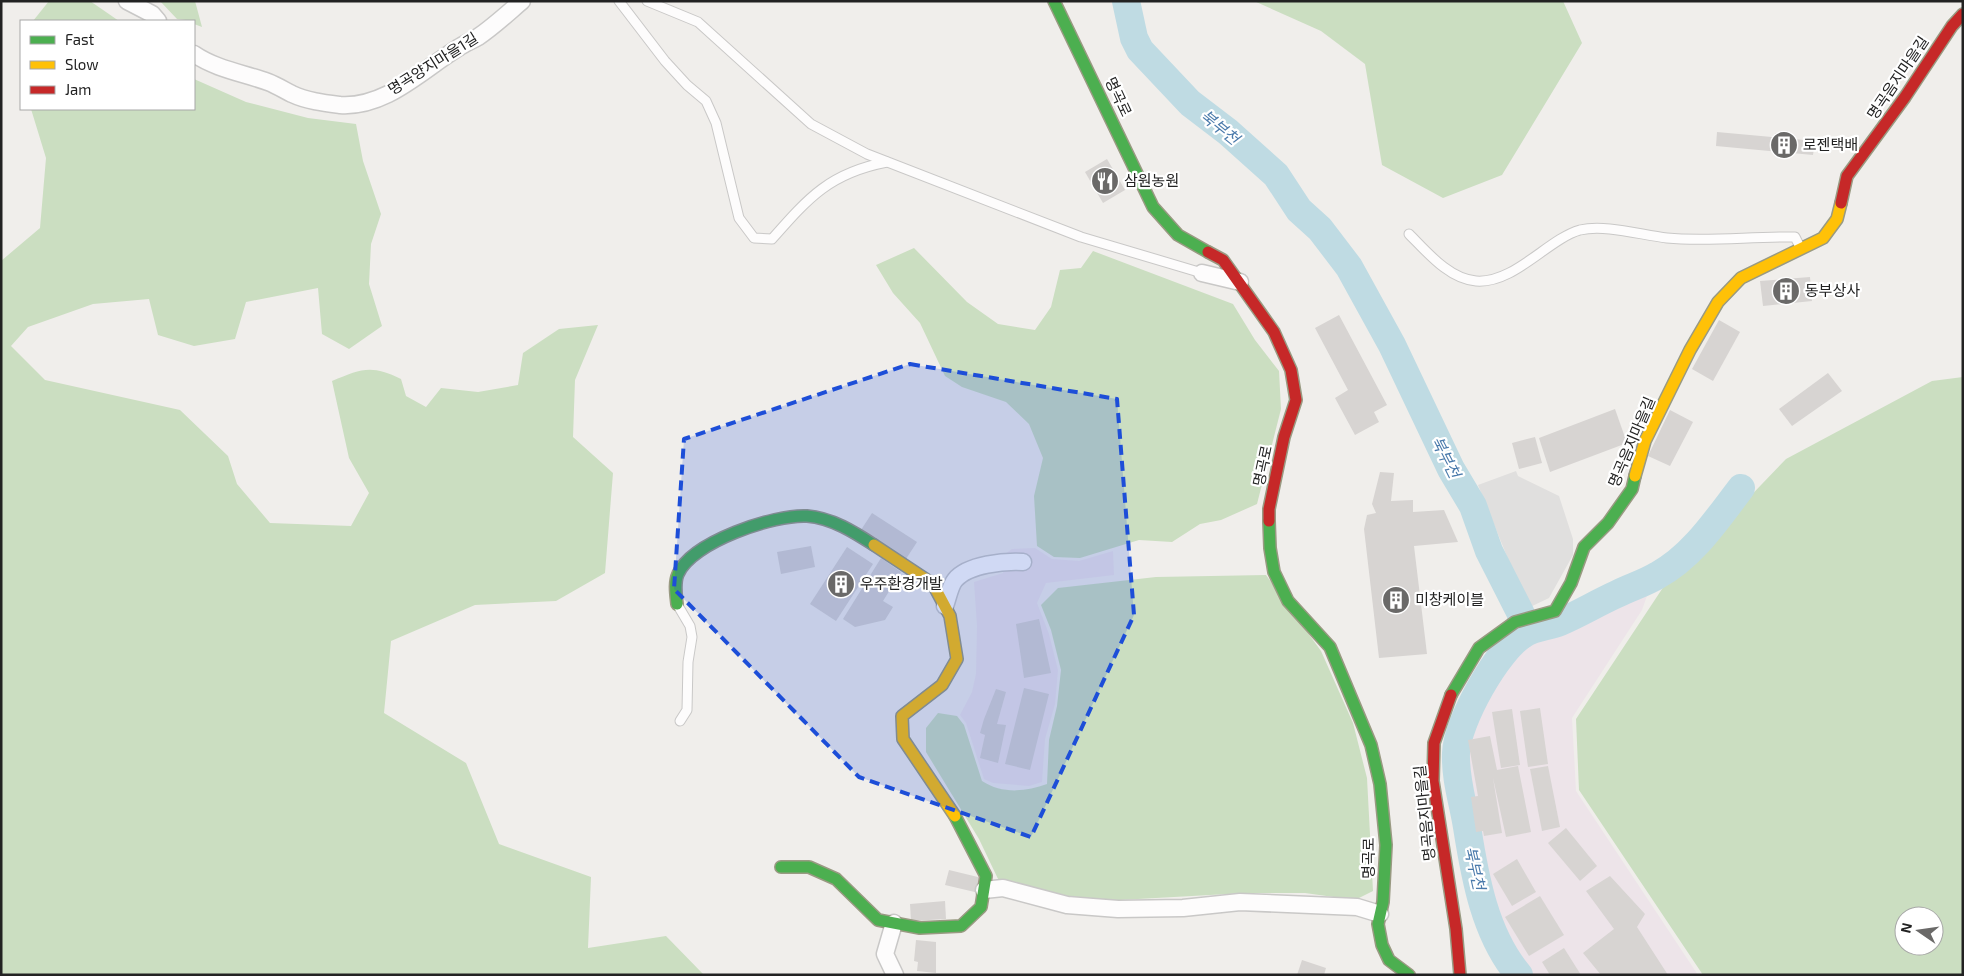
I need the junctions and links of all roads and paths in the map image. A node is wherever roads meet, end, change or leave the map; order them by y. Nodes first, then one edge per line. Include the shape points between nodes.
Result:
1 (127, 1) edge
2 (522, 1) edge
3 (618, 1) edge
4 (647, 1) edge
5 (1054, 1) edge
6 (1963, 14) edge
7 (157, 20) edge
8 (195, 55) edge
9 (888, 162) junction
10 (1409, 234) dead end
11 (1801, 249) junction
12 (1202, 273) joint
13 (1240, 282) junction
14 (1023, 562) dead end
15 (677, 604) joint
16 (945, 606) junction
17 (680, 721) dead end
18 (782, 867) dead end
19 (984, 890) junction
20 (1380, 914) junction
21 (894, 923) junction
22 (895, 975) edge
23 (1409, 975) edge
24 (1460, 975) edge

1 - 7 street
2 - 8 street, 명곡양지마을1길 via 478,37 457,48 428,71 398,89 368,101 342,105 313,101
3 - 9 lane via 665,61 706,101 716,123 739,218 754,238 772,239 802,204 833,180 861,167
4 - 9 lane via 698,22 811,124
5 - 13 street, 명곡로 via 1153,207 1178,235 1223,260
6 - 11 street, 명곡음지마을길 via 1847,176 1837,219 1822,238
9 - 12 lane via 1081,237
10 - 11 lane via 1445,268 1475,281 1490,280 1531,261 1570,234 1595,228 1668,238 1795,237
11 - 24 street, 명곡음지마을길 via 1741,278 1718,302 1690,350 1646,441 1632,489 1608,523 1584,547 1571,583 1555,611 1515,622 1479,648 1451,695 1434,743 1433,781
12 - 13 street
13 - 20 street, 명곡로 via 1274,332 1291,370 1296,400 1284,437 1269,509 1270,548 1274,572 1288,601 1330,647 1371,745 1380,784 1386,845
14 - 16 street via 1008,561 976,567 955,579
15 - 16 street via 674,590 678,573 692,557 718,540 750,526 808,516 846,527 893,557 932,584
15 - 17 lane via 690,626 692,637 687,710
16 - 19 street via 950,616 957,659 942,685 902,716 903,739 973,848 986,876
18 - 21 street via 809,867 836,879 878,920
19 - 20 street via 1003,888 1067,906 1182,908 1240,902 1357,907
19 - 21 street via 981,907 961,926 920,928
20 - 23 street, 명곡로 via 1378,924 1382,946 1389,960
21 - 22 street via 885,954

